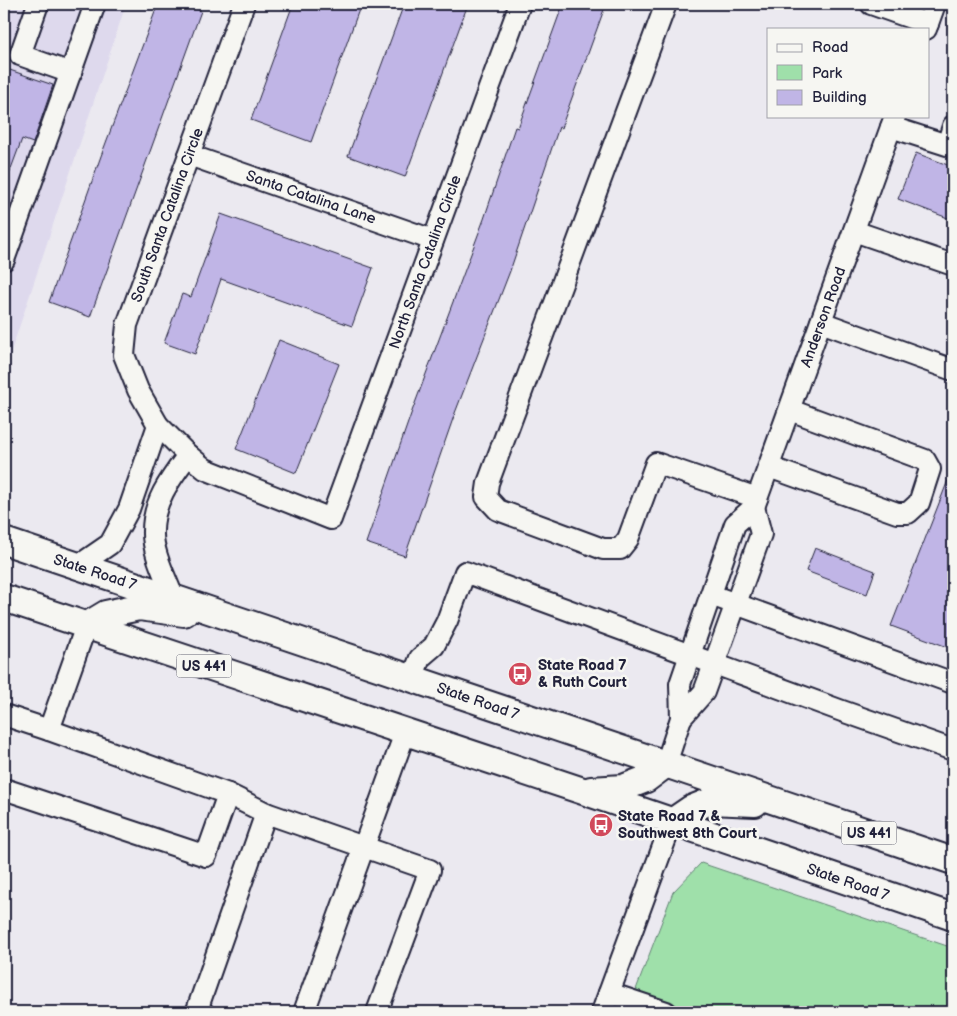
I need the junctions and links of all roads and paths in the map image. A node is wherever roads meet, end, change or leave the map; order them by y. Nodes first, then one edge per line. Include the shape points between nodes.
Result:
1 (38, 4) edge
2 (95, 4) edge
3 (244, 4) edge
4 (520, 4) edge
5 (666, 4) edge
6 (872, 4) edge
7 (935, 4) edge
8 (927, 27) edge
9 (70, 73) junction
10 (893, 122) edge
11 (951, 139) edge
12 (189, 154) junction
13 (854, 231) junction
14 (433, 240) junction
15 (4, 260) edge
16 (953, 266) edge
17 (821, 322) junction
18 (953, 370) edge
19 (790, 410) junction
20 (158, 425) junction
21 (188, 455) junction
22 (769, 467) junction
23 (756, 502) junction
24 (331, 519) joint
25 (4, 541) edge
26 (78, 566) junction
27 (711, 595) junction
28 (173, 597) junction
29 (4, 598) edge
30 (736, 604) junction
31 (239, 620) junction
32 (86, 626) junction
33 (690, 655) junction
34 (714, 664) junction
35 (412, 679) junction
36 (953, 683) edge
37 (4, 716) edge
38 (681, 718) junction
39 (49, 730) junction
40 (405, 733) junction
41 (953, 750) edge
42 (666, 764) junction
43 (4, 789) edge
44 (583, 791) junction
45 (228, 794) junction
46 (786, 804) junction
47 (266, 813) junction
48 (672, 822) junction
49 (364, 847) junction
50 (952, 857) edge
51 (953, 917) edge
52 (610, 993) junction
53 (203, 1012) edge
54 (304, 1012) edge
55 (377, 1012) edge
56 (602, 1012) edge
57 (666, 1012) edge

1 - 9 street via 20,55
2 - 9 street
3 - 12 street, South Santa Catalina Circle
4 - 14 street, North Santa Catalina Circle
5 - 23 street via 488,483 486,497 498,510 603,549 620,549 628,539 656,463
6 - 8 street
7 - 8 street
9 - 15 street
10 - 11 street
10 - 13 street, Anderson Road
12 - 14 street, Santa Catalina Lane
12 - 20 street, South Santa Catalina Circle via 127,325 124,355 138,390
13 - 16 street
13 - 17 street, Anderson Road
14 - 24 street, North Santa Catalina Circle
17 - 18 street
17 - 19 street, Anderson Road
19 - 22 street, Anderson Road
19 - 22 street via 925,460 930,470 919,503 908,512 897,513
20 - 21 street, South Santa Catalina Circle
20 - 26 street via 129,509 110,544
21 - 24 street, South Santa Catalina Circle via 205,470
21 - 28 street via 168,481 156,506 152,532
22 - 23 street, Anderson Road
23 - 27 street, Anderson Road via 735,524
23 - 30 street, Anderson Road via 761,534
25 - 26 main road, State Road 7 / US 441
26 - 28 main road, State Road 7 / US 441
27 - 30 street
27 - 33 street, Anderson Road
28 - 31 main road, State Road 7 / US 441
29 - 32 main road, State Road 7 / US 441
30 - 34 street, Anderson Road
30 - 36 street
31 - 32 main road via 139,607 106,614
31 - 35 main road, State Road 7 / US 441
32 - 39 street
32 - 40 main road, State Road 7 / US 441
33 - 34 street
33 - 35 street via 465,572 447,621 434,646 420,658
33 - 38 street, Anderson Road via 680,684
34 - 38 street, Anderson Road via 704,692
34 - 41 street
35 - 42 main road, State Road 7 / US 441
37 - 39 street
38 - 42 street, Anderson Road
39 - 45 street
40 - 44 main road, State Road 7 / US 441
40 - 49 street
42 - 44 main road via 646,779 623,788
42 - 46 main road, State Road 7 / US 441
43 - 45 street via 206,856
44 - 48 main road, State Road 7 / US 441
45 - 47 street
46 - 48 main road via 711,801 690,809
46 - 50 main road, State Road 7 / US 441
47 - 49 street
47 - 53 street via 198,1010
48 - 51 main road, State Road 7 / US 441
48 - 52 street
49 - 54 street
49 - 55 street via 430,870
52 - 56 street
52 - 57 street

